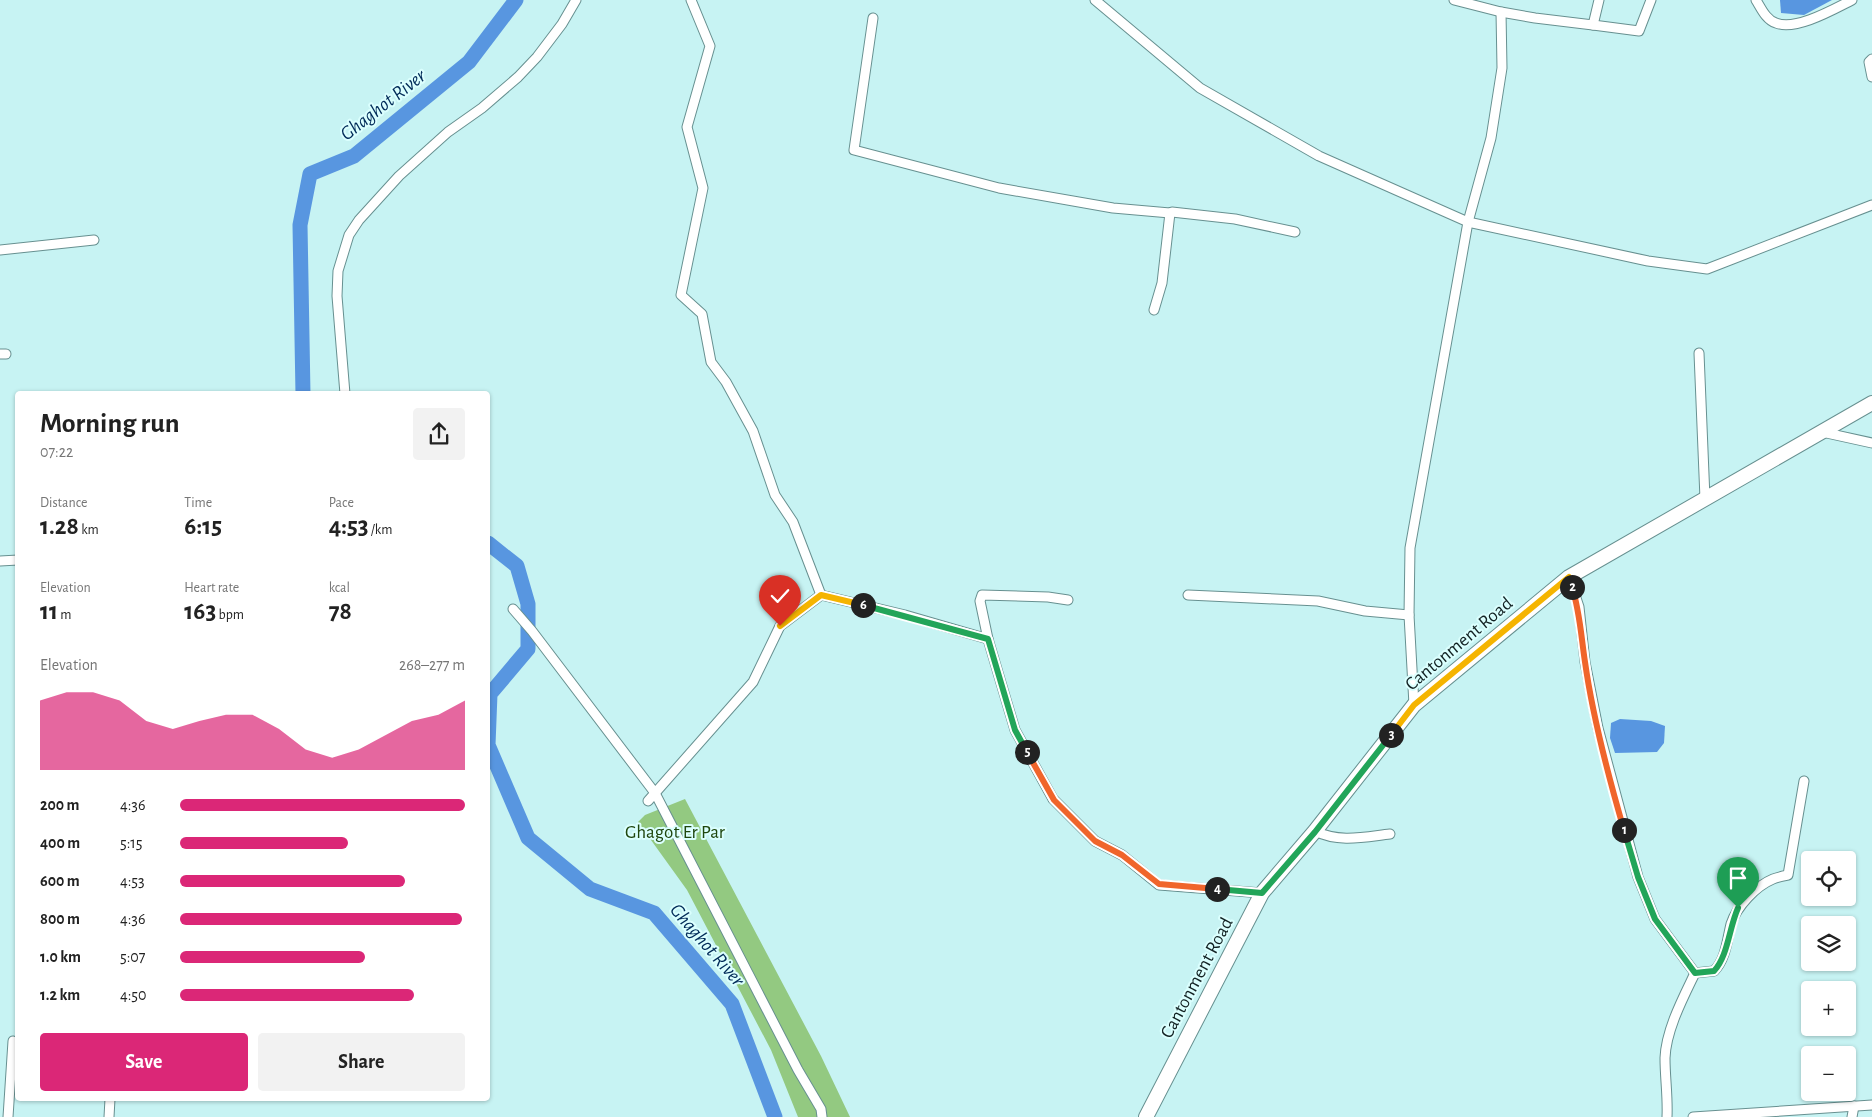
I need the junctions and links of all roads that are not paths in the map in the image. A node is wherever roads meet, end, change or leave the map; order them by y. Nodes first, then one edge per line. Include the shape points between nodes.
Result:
1 (576, 0) edge
2 (691, 0) edge
3 (1095, 0) edge
4 (1454, 0) edge
5 (1599, 0) edge
6 (1651, 0) edge
7 (1756, 0) edge
8 (1852, 0) edge
9 (1501, 12) junction
10 (873, 18) dead end
11 (1593, 25) junction
12 (1872, 59) edge
13 (1872, 77) edge
14 (1872, 206) edge
15 (1170, 213) junction
16 (1468, 222) junction
17 (1295, 232) dead end
18 (94, 240) dead end
19 (0, 250) edge
20 (1154, 310) dead end
21 (1699, 353) dead end
22 (345, 391) edge
23 (1872, 404) edge
24 (1822, 432) junction
25 (1872, 443) edge
26 (1705, 499) junction
27 (15, 560) edge
28 (0, 561) edge
29 (1569, 577) junction
30 (821, 595) junction
31 (1188, 595) dead end
32 (1068, 600) dead end
33 (513, 609) dead end
34 (1409, 615) junction
35 (988, 639) junction
36 (1414, 705) junction
37 (1804, 781) dead end
38 (655, 793) junction
39 (648, 801) dead end
40 (1315, 832) junction
41 (1390, 834) dead end
42 (1262, 893) junction
43 (1695, 973) junction
44 (13, 1041) dead end
45 (110, 1101) edge
46 (1872, 1105) edge
47 (1854, 1106) junction
48 (8, 1117) edge
49 (110, 1117) edge
50 (822, 1117) edge
51 (1146, 1117) edge
52 (1667, 1117) edge
53 (1693, 1117) edge
54 (1852, 1117) edge

1 - 22 street via 562,24 518,77 399,176 349,235 338,271 336,296
2 - 30 street via 710,46 687,127 703,188 681,295 702,314 711,362 753,431 774,495 793,522
3 - 16 street via 1200,88 1319,156
4 - 9 street
5 - 11 street
6 - 11 street via 1639,32
7 - 8 street via 1776,24 1792,24 1819,16
9 - 11 street
9 - 16 street via 1502,68 1491,138
10 - 15 street via 854,150 999,188 1113,208
12 - 13 street via 1869,62
14 - 16 street via 1707,268 1648,260
15 - 17 street via 1235,219
15 - 20 street via 1162,282
16 - 34 street via 1410,548
18 - 19 street
21 - 26 street
23 - 24 street, Cantonment Road
24 - 25 street
24 - 26 street, Cantonment Road
26 - 29 street, Cantonment Road
27 - 28 street
29 - 36 street, Cantonment Road
29 - 43 street via 1579,607 1585,662 1598,728 1638,877 1655,919
30 - 35 street
30 - 38 street via 780,626 753,682
31 - 34 street via 1318,601 1365,611
32 - 35 street via 982,595 980,601
33 - 38 street
34 - 36 street
35 - 42 street via 1015,730 1054,800 1095,841 1122,855 1159,884
36 - 40 street, Cantonment Road
37 - 43 street via 1788,875 1773,879 1738,908 1720,965 1714,971
38 - 39 street
38 - 50 street
40 - 41 street via 1326,837 1347,839
40 - 42 street, Cantonment Road
42 - 51 street, Cantonment Road
43 - 52 street via 1680,1003 1668,1040 1665,1057
44 - 48 street
45 - 49 street
46 - 47 street
47 - 53 street
47 - 54 street

